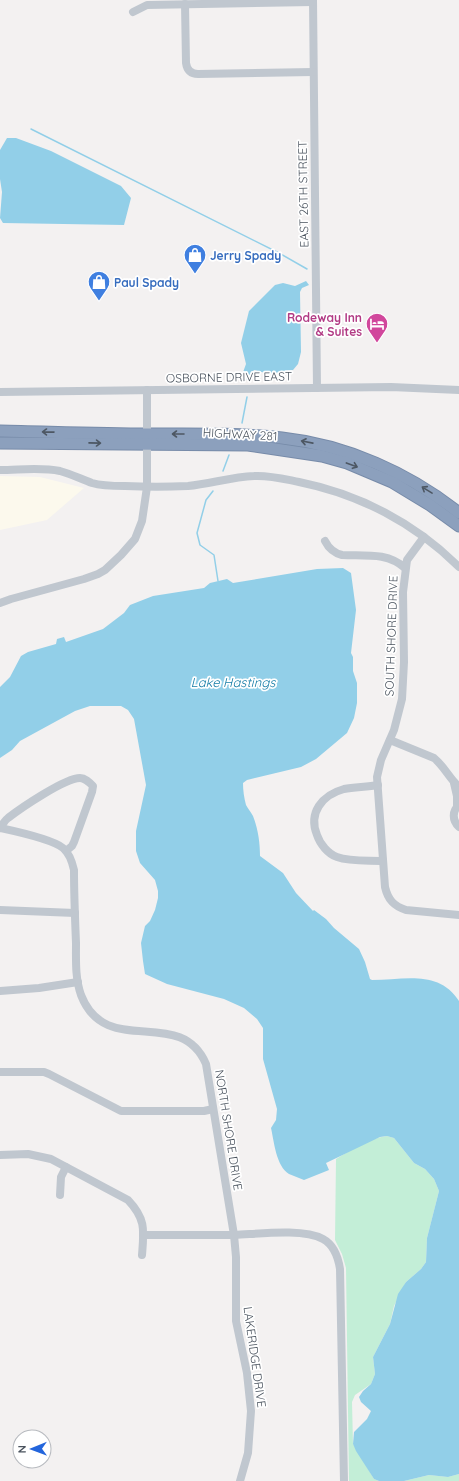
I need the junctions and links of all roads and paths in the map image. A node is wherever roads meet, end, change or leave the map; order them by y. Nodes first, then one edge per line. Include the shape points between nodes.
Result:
1 (312, 1) edge
2 (185, 4) junction
3 (134, 12) dead end
4 (313, 72) junction
5 (317, 388) junction
6 (147, 390) junction
7 (459, 390) edge
8 (0, 392) edge
9 (0, 431) edge
10 (147, 439) junction
11 (0, 443) edge
12 (0, 470) edge
13 (147, 487) junction
14 (459, 513) edge
15 (459, 526) edge
16 (424, 537) junction
17 (325, 542) dead end
18 (459, 567) edge
19 (405, 568) junction
20 (0, 603) edge
21 (390, 740) junction
22 (457, 785) edge
23 (378, 786) junction
24 (458, 806) edge
25 (459, 827) edge
26 (0, 828) edge
27 (66, 851) junction
28 (383, 861) junction
29 (0, 910) edge
30 (75, 913) junction
31 (459, 915) edge
32 (78, 982) junction
33 (0, 991) edge
34 (0, 1072) edge
35 (213, 1109) junction
36 (0, 1155) edge
37 (66, 1167) junction
38 (60, 1195) dead end
39 (144, 1235) junction
40 (234, 1235) junction
41 (142, 1255) dead end
42 (240, 1481) edge
43 (344, 1481) edge

1 - 2 street
1 - 4 street, EAST 26TH STREET
2 - 3 street via 147,5
2 - 4 street via 186,62 191,73
4 - 5 street, EAST 26TH STREET
5 - 6 street, OSBORNE DRIVE EAST
5 - 7 street, OSBORNE DRIVE EAST via 391,387
6 - 8 street, OSBORNE DRIVE EAST
6 - 10 street
10 -> 9 highway, HIGHWAY 281
11 -> 10 highway, HIGHWAY 281
10 - 13 street
14 -> 10 highway, HIGHWAY 281 via 407,479 364,459 325,446 283,438 243,435
10 -> 15 highway, HIGHWAY 281 via 248,445 322,456 392,482
12 - 13 street via 53,470 101,485
13 - 16 street via 188,486 256,476 291,480 340,492 364,502 394,517
13 - 20 street via 145,510 139,530 128,548 105,570 84,579
16 - 18 street
16 - 19 street, SOUTH SHORE DRIVE via 407,560
17 - 19 street via 336,554 386,557
19 - 21 street, SOUTH SHORE DRIVE via 402,699
21 - 22 street via 434,758
21 - 23 street, SOUTH SHORE DRIVE via 379,767
22 - 24 street
23 - 28 street, SOUTH SHORE DRIVE
23 - 28 street via 336,792 321,802 313,818 319,841 330,853 337,857
24 - 25 street via 453,818
26 - 27 street via 57,844
26 - 27 street via 6,819 53,789 81,778 93,786 92,792 74,842
27 - 30 street, NORTH SHORE DRIVE via 74,870
28 - 31 street, SOUTH SHORE DRIVE via 386,893 394,905 406,910
29 - 30 street
30 - 32 street, NORTH SHORE DRIVE
32 - 33 street
32 - 35 street, NORTH SHORE DRIVE via 85,1003 91,1011 112,1026 129,1031 175,1035 191,1042 206,1064
34 - 35 street via 44,1072 121,1111
35 - 40 street, NORTH SHORE DRIVE
36 - 37 street via 42,1156
37 - 38 street via 61,1177
37 - 39 street via 128,1200 137,1210
39 - 40 street
39 - 41 street
40 - 42 street, LAKERIDGE DRIVE via 236,1321 247,1373 251,1411 248,1453
40 - 43 street via 308,1233 329,1243 337,1255 340,1269

